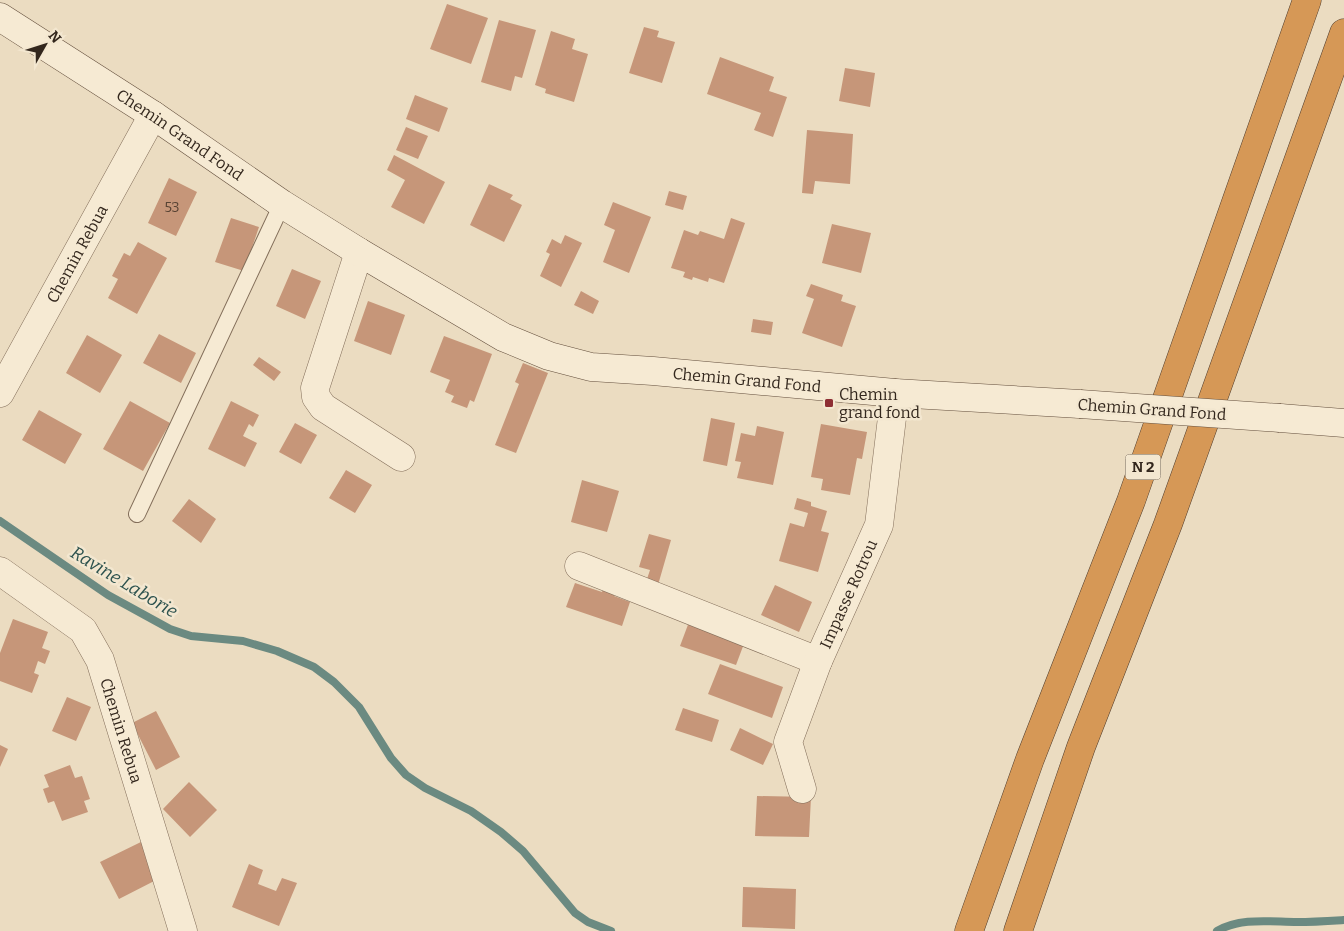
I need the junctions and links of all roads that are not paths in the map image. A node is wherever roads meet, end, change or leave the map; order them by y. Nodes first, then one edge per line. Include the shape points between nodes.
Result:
1 (1307, 0) edge
2 (0, 17) edge
3 (1344, 32) edge
4 (153, 115) junction
5 (282, 204) junction
6 (359, 252) junction
7 (0, 393) edge
8 (895, 393) junction
9 (1344, 423) edge
10 (402, 456) dead end
11 (137, 514) dead end
12 (579, 566) dead end
13 (2, 578) edge
14 (818, 661) junction
15 (802, 789) dead end
16 (183, 931) edge
17 (969, 931) edge
18 (1018, 931) edge

1 - 17 highway, N 2 via 1131,501 1030,759
2 - 4 street, Chemin Grand Fond
3 - 18 highway, N 2 via 1168,524 1081,747
4 - 5 street, Chemin Grand Fond
4 - 7 street, Chemin Rebua
5 - 6 street, Chemin Grand Fond
5 - 11 lane
6 - 8 street, Chemin Grand Fond via 503,337 549,356 583,365
6 - 10 street via 316,388 316,398 323,407
8 - 9 street, Chemin Grand Fond, bridge
8 - 14 street, Impasse Rotrou via 879,525
12 - 14 street
13 - 16 street, Chemin Rebua via 82,630 100,660
14 - 15 street, Impasse Rotrou via 788,742

